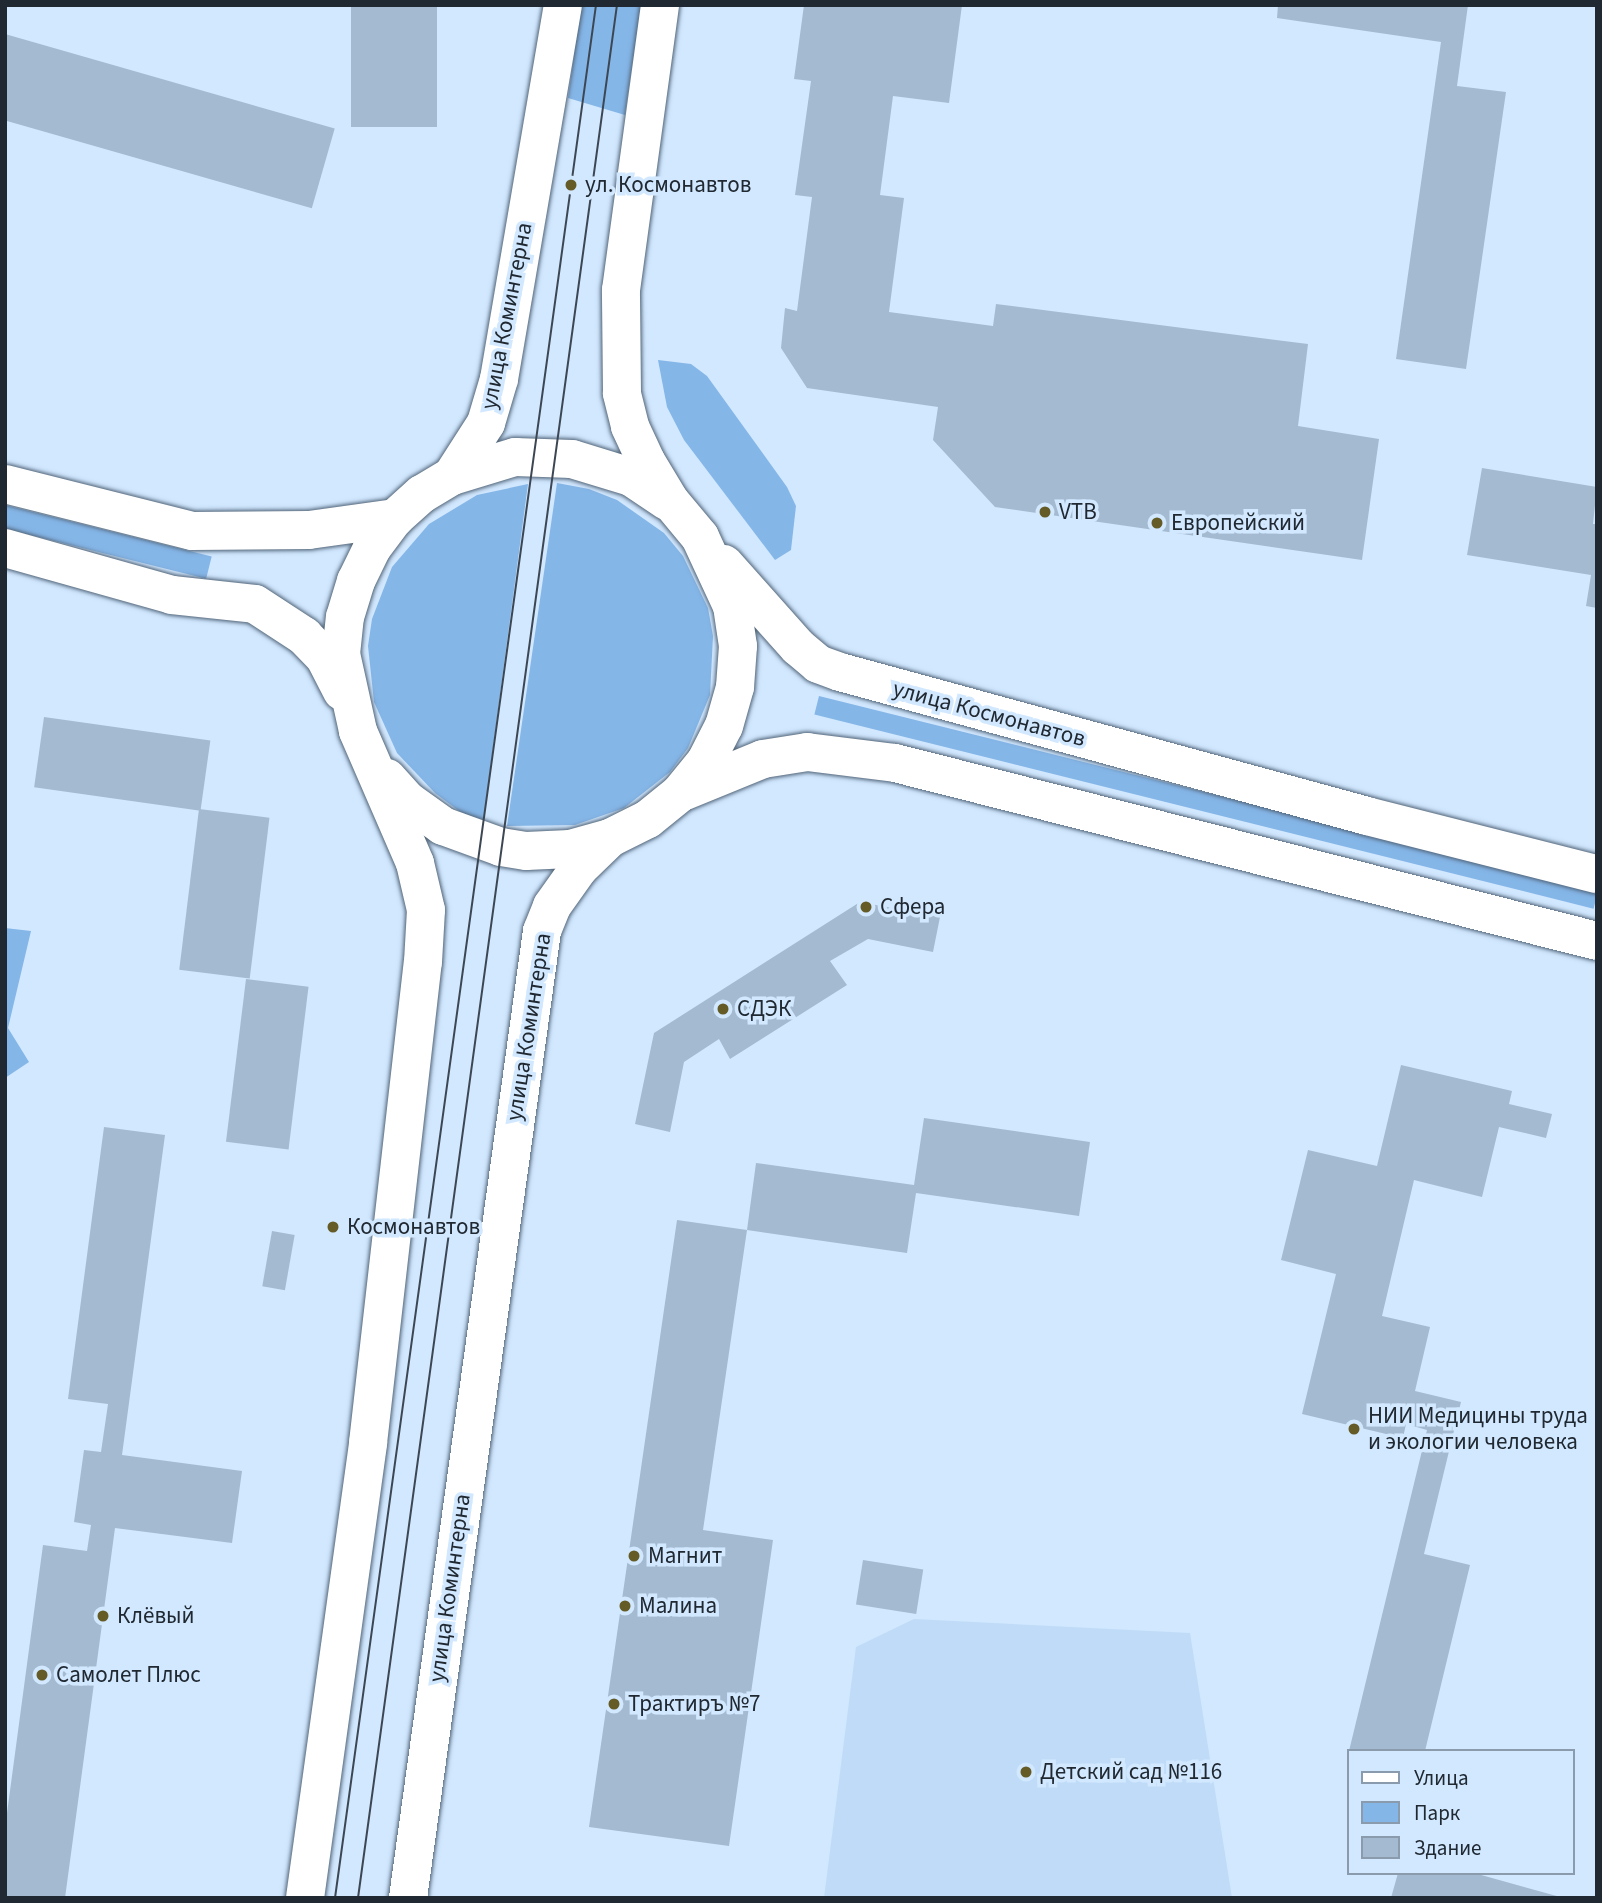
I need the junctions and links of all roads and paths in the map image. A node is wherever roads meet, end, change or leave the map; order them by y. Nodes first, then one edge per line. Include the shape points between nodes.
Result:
1 (563, 5) edge
2 (660, 5) edge
3 (452, 476) junction
4 (5, 484) edge
5 (395, 518) junction
6 (700, 537) junction
7 (5, 548) edge
8 (358, 731) junction
9 (680, 793) junction
10 (610, 838) junction
11 (1597, 874) edge
12 (1597, 942) edge
13 (305, 1898) edge
14 (408, 1898) edge

1 - 3 street, улица Коминтерна via 499,379 483,430
2 - 6 street, улица Коминтерна via 621,290 622,393 646,461 670,501
3 - 5 street, улица Коминтерна
3 - 6 street, улица Космонавтов via 515,457 587,462 631,477 659,496
4 - 5 street via 192,531 309,530
5 - 8 street, улица Коминтерна via 372,548 345,617 341,654
6 - 9 street, улица Коминтерна via 732,606 738,646 735,687 718,738
6 - 11 street, улица Космонавтов via 818,664
7 - 8 street via 172,595 255,604 304,636 325,658
8 - 10 street via 378,769 408,801 443,826 491,844 526,850 569,849
8 - 13 street, улица Коминтерна via 415,863 426,910 368,1443
9 - 10 street, улица Коминтерна via 648,819
9 - 12 street via 764,759 807,752 895,763
10 - 14 street, улица Коминтерна via 579,868 541,931

